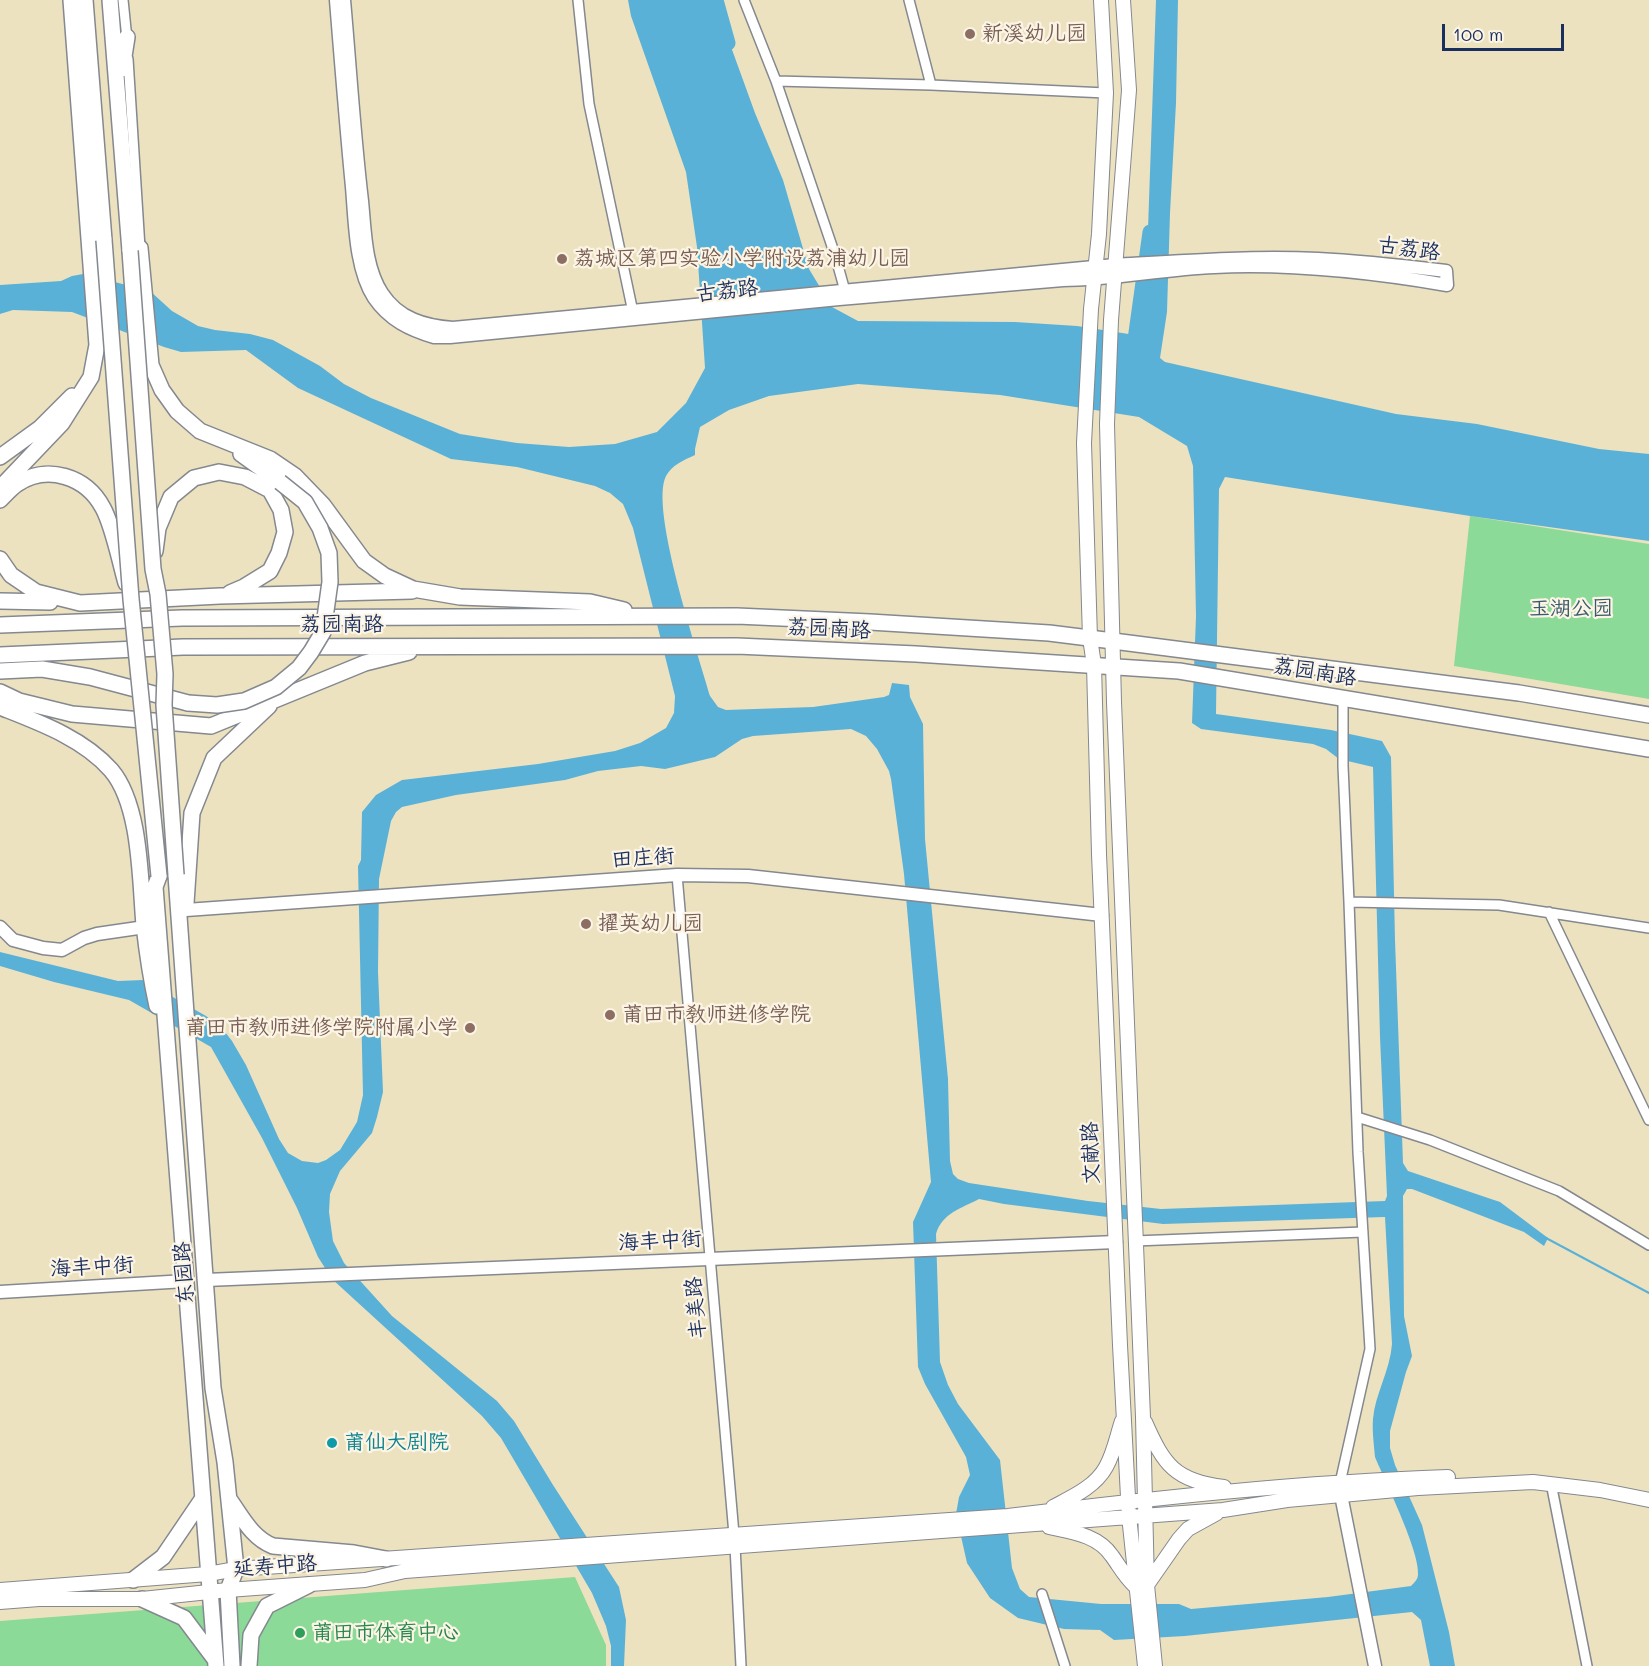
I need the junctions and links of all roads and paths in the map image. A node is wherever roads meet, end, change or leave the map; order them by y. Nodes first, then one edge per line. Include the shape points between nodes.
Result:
1 (71, 0) edge
2 (86, 0) edge
3 (110, 0) edge
4 (123, 0) edge
5 (336, 0) edge
6 (344, 0) edge
7 (578, 0) edge
8 (744, 0) edge
9 (909, 0) edge
10 (1101, 0) edge
11 (1123, 0) edge
12 (127, 37) junction
13 (776, 81) junction
14 (931, 85) junction
15 (1106, 93) junction
16 (118, 99) junction
17 (135, 250) junction
18 (1115, 271) junction
19 (1094, 273) junction
20 (840, 294) junction
21 (640, 315) junction
22 (91, 376) junction
23 (220, 439) junction
24 (0, 457) edge
25 (0, 488) edge
26 (0, 500) edge
27 (0, 559) edge
28 (153, 569) junction
29 (424, 591) junction
30 (220, 596) junction
31 (131, 598) junction
32 (0, 601) edge
33 (80, 603) junction
34 (648, 616) junction
35 (0, 625) edge
36 (1090, 638) junction
37 (1113, 641) junction
38 (432, 646) junction
39 (0, 655) edge
40 (1094, 665) junction
41 (1114, 666) junction
42 (0, 671) edge
43 (0, 692) edge
44 (1343, 698) junction
45 (275, 700) junction
46 (0, 706) edge
47 (1649, 715) edge
48 (1649, 749) edge
49 (192, 813) junction
50 (134, 819) junction
51 (677, 875) junction
52 (1352, 902) junction
53 (186, 910) junction
54 (1549, 912) junction
55 (1102, 915) junction
56 (0, 927) edge
57 (144, 927) junction
58 (1649, 928) edge
59 (183, 984) junction
60 (168, 1054) junction
61 (1357, 1117) junction
62 (1649, 1120) edge
63 (1363, 1232) junction
64 (1135, 1241) junction
65 (1116, 1242) junction
66 (1649, 1245) edge
67 (710, 1258) junction
68 (206, 1280) junction
69 (186, 1281) junction
70 (0, 1292) edge
71 (1125, 1414) junction
72 (1143, 1417) junction
73 (1420, 1483) junction
74 (1551, 1483) junction
75 (1341, 1489) junction
76 (1249, 1491) junction
77 (1649, 1491) edge
78 (203, 1498) junction
79 (229, 1498) junction
80 (1144, 1499) junction
81 (1129, 1500) junction
82 (1649, 1500) edge
83 (1223, 1510) junction
84 (1129, 1516) junction
85 (1144, 1516) junction
86 (1041, 1518) junction
87 (947, 1526) junction
88 (734, 1541) junction
89 (550, 1554) junction
90 (386, 1559) junction
91 (236, 1569) junction
92 (208, 1574) junction
93 (133, 1580) junction
94 (309, 1585) junction
95 (1142, 1589) junction
96 (0, 1590) edge
97 (228, 1590) junction
98 (210, 1592) junction
99 (1042, 1594) dead end
100 (142, 1599) junction
101 (0, 1602) edge
102 (1149, 1659) edge
103 (215, 1663) edge
104 (232, 1666) edge
105 (249, 1666) edge
106 (741, 1666) edge
107 (1065, 1666) edge
108 (1374, 1666) edge
109 (1587, 1666) edge

1 - 22 main road via 97,345
2 - 31 main road, bridge
3 - 16 main road
4 - 12 street
5 - 21 street, 古荔路 via 357,235 362,269 381,306 405,327 434,337
6 - 21 street, 古荔路 via 367,246 374,277 389,302 417,322 453,328
7 - 21 street via 589,104
8 - 13 street
9 - 14 street
10 - 15 main road, 文献路
11 - 18 main road via 1129,90
12 - 16 main road
12 - 17 street
13 - 14 street
13 - 20 street via 835,255
14 - 15 street
15 - 19 main road, 文献路
16 - 17 main road
17 - 23 main road via 151,365 162,390 177,411 200,431
17 - 28 main road, bridge
18 - 18 street, 古荔路 via 1279,266 1379,273 1447,285 1446,271 1318,259 1256,258
18 - 19 street, 古荔路
18 - 37 main road via 1107,417
19 - 20 street, 古荔路
19 - 36 main road, 文献路 via 1084,443
20 - 21 street, 古荔路
22 - 24 main road via 40,428
22 - 25 main road via 62,423
23 - 29 main road via 270,459 295,476 323,505 364,561 384,576
23 - 42 main road, bridge via 305,502 329,553 330,582 323,632 299,668 276,687 244,701 218,705 188,704 90,677 42,669
26 - 31 main road, bridge via 15,485 31,477 57,473 93,492 104,509
27 - 33 main road via 11,575 36,592
28 - 30 main road, bridge via 158,528 171,497 194,478 219,472 245,477 270,490 282,510 285,532 270,571
28 - 59 main road, 东园路, bridge via 165,674
29 - 30 main road
29 - 34 main road via 460,597 590,602
30 - 33 main road
31 - 60 main road, 东园路, bridge via 159,876 155,887
32 - 33 main road
34 - 35 main road, 荔园南路 via 182,618
34 - 36 main road, 荔园南路 via 870,622
36 - 37 main road, 荔园南路
36 - 40 main road, 文献路
37 - 41 main road
37 - 47 main road, 荔园南路 via 1520,693
38 - 39 main road, 荔园南路 via 183,647
38 - 40 main road, 荔园南路 via 737,646
38 - 45 main road via 365,663
40 - 41 main road, 荔园南路
40 - 55 main road, 文献路
41 - 44 main road, 荔园南路 via 1179,671
41 - 64 main road
43 - 45 main road via 19,701 72,714 211,726
44 - 48 main road, 荔园南路
44 - 52 street
45 - 49 main road via 214,758
46 - 50 main road via 78,742 94,755 116,777
49 - 50 main road
49 - 53 main road
50 - 57 main road
51 - 53 street, 田庄街
51 - 55 street, 田庄街 via 748,876
51 - 67 street, 丰美路
52 - 54 street via 1499,904
52 - 61 street
53 - 59 main road
54 - 58 street
54 - 62 street
55 - 65 main road, 文献路
56 - 57 street via 13,940 62,950 97,934
57 - 60 main road
59 - 68 main road, 东园路
60 - 69 main road, 东园路
61 - 63 street
61 - 66 street via 1431,1140 1559,1191
63 - 64 street
63 - 75 street via 1370,1349
64 - 72 main road
65 - 67 street, 海丰中街
65 - 71 main road, 文献路
67 - 68 street, 海丰中街
67 - 88 street, 丰美路
68 - 79 main road, 东园路 via 213,1388
69 - 70 street, 海丰中街
69 - 78 main road, 东园路
71 - 81 main road, 文献路
71 - 86 main road via 1107,1466 1097,1479
72 - 76 main road via 1160,1454 1181,1475 1196,1483
72 - 80 main road
73 - 74 main road
73 - 75 main road
73 - 77 main road via 1559,1476
74 - 82 main road
74 - 109 street
75 - 76 main road
75 - 83 main road
75 - 108 street
76 - 80 main road
78 - 92 main road, 东园路
78 - 93 main road via 163,1557
79 - 90 main road via 251,1531 273,1546
79 - 91 main road, 东园路
80 - 81 main road
80 - 85 main road
81 - 84 main road, 文献路
81 - 86 main road
83 - 85 main road
83 - 95 main road via 1188,1529
84 - 85 main road
84 - 86 main road
84 - 95 main road, 文献路
85 - 95 main road
86 - 87 main road
86 - 87 main road via 1008,1516
86 - 95 main road via 1083,1534 1106,1548 1125,1577
87 - 88 main road
88 - 89 main road
88 - 106 street, 丰美路
89 - 90 main road, 延寿中路
89 - 94 main road, 延寿中路
90 - 91 main road, 延寿中路
91 - 92 main road, 延寿中路
91 - 97 main road, 东园路
92 - 93 main road, 延寿中路
92 - 98 main road, 东园路
93 - 96 main road, 延寿中路
94 - 97 main road, 延寿中路
94 - 105 main road via 267,1606 250,1635
95 - 102 main road
97 - 98 main road, 延寿中路
97 - 104 main road, 东园路
98 - 100 main road, 延寿中路
98 - 103 main road, 东园路
99 - 107 street
100 - 101 main road, 延寿中路
100 - 103 main road via 184,1618

